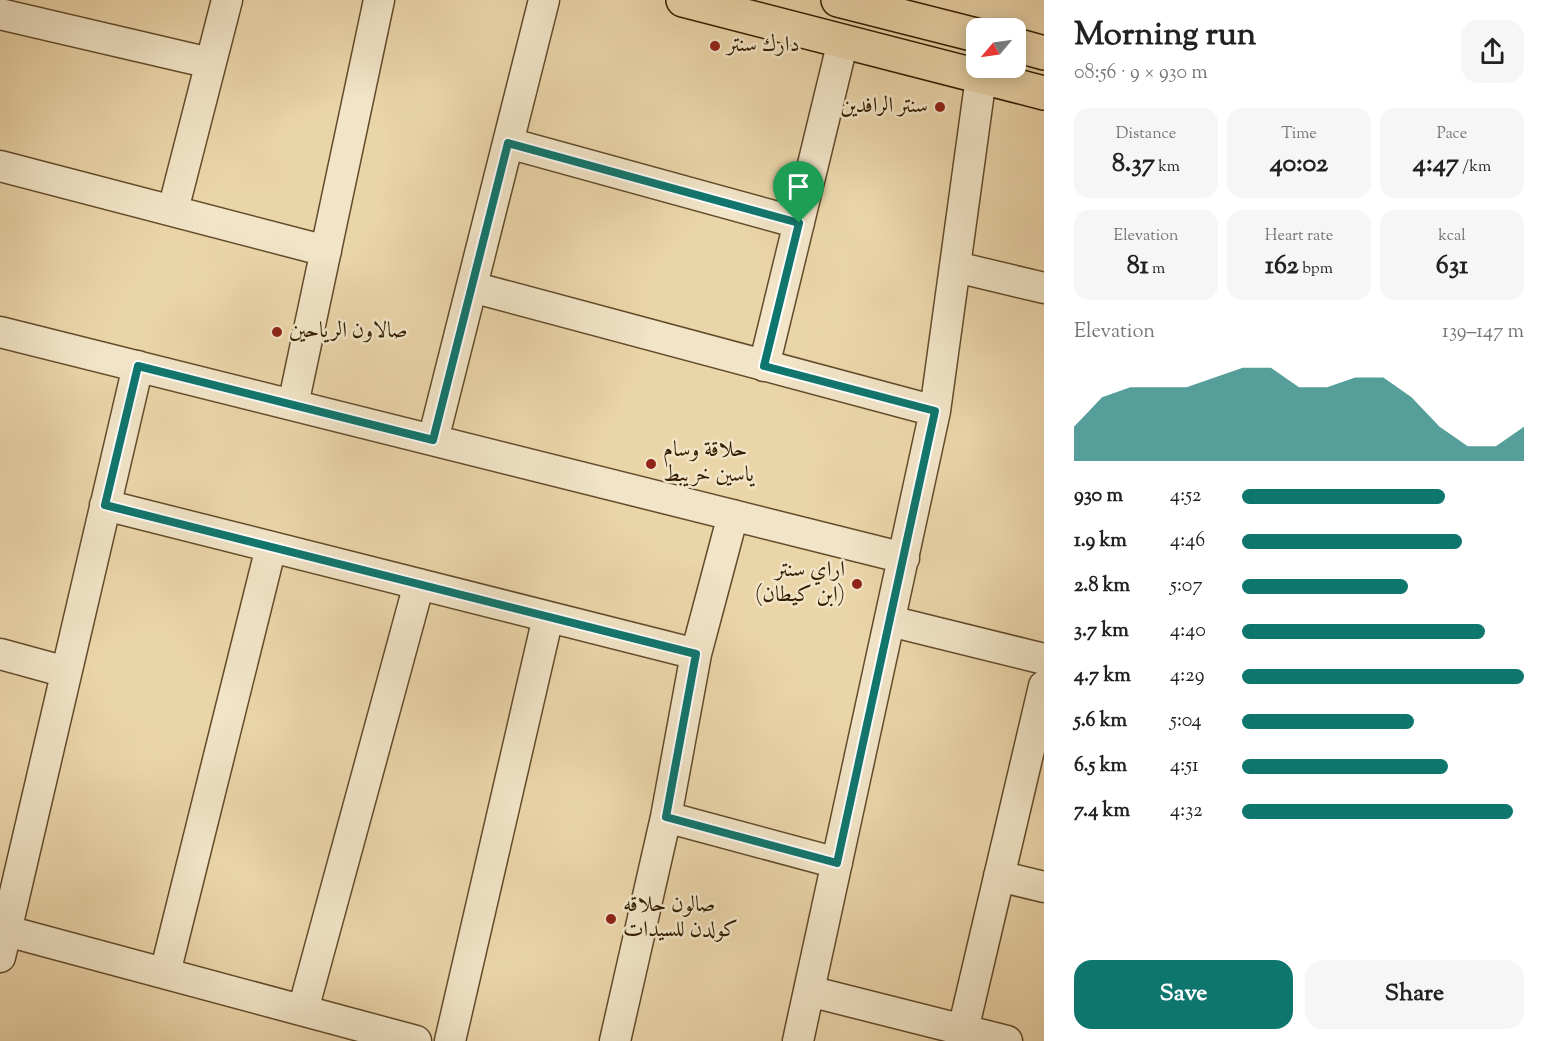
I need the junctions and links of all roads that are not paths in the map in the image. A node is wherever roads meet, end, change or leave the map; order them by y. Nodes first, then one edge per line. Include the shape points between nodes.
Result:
1 (227, 0) edge
2 (379, 0) edge
3 (544, 0) edge
4 (683, 0) edge
5 (838, 0) edge
6 (0, 14) edge
7 (966, 32) edge
8 (843, 41) junction
9 (1026, 48) edge
10 (1044, 53) edge
11 (210, 63) junction
12 (966, 73) edge
13 (981, 78) edge
14 (985, 78) edge
15 (1044, 93) edge
16 (508, 143) junction
17 (0, 166) edge
18 (173, 210) junction
19 (799, 223) junction
20 (326, 251) junction
21 (956, 267) junction
22 (472, 287) junction
23 (1044, 288) edge
24 (0, 332) edge
25 (138, 366) junction
26 (764, 366) junction
27 (293, 405) junction
28 (935, 411) junction
29 (433, 440) junction
30 (105, 505) junction
31 (733, 515) junction
32 (271, 547) junction
33 (904, 558) junction
34 (418, 584) junction
35 (548, 617) junction
36 (890, 621) junction
37 (0, 654) edge
38 (696, 654) junction
39 (1044, 659) edge
40 (66, 672) junction
41 (1044, 686) edge
42 (1037, 745) edge
43 (666, 817) junction
44 (837, 863) junction
45 (999, 876) junction
46 (1044, 887) edge
47 (3, 944) edge
48 (165, 974) junction
49 (809, 990) junction
50 (303, 1010) junction
51 (963, 1030) junction
52 (383, 1037) edge
53 (416, 1041) edge
54 (450, 1041) edge
55 (615, 1041) edge
56 (798, 1041) edge
57 (1007, 1041) edge

1 - 11 street
2 - 20 street
3 - 16 street
4 - 8 main road
5 - 7 main road
6 - 11 street
8 - 12 main road
8 - 19 street
9 - 10 main road
11 - 18 street
13 - 21 street
14 - 15 main road
16 - 19 street
16 - 22 street
17 - 18 street
18 - 20 street
19 - 26 street
20 - 27 street
21 - 23 street
21 - 28 street
22 - 26 street
22 - 29 street
24 - 25 street
25 - 27 street
25 - 30 street
26 - 28 street
27 - 29 street
28 - 33 street
29 - 31 street
30 - 32 street
30 - 40 street
31 - 33 street
31 - 38 street
32 - 34 street
32 - 48 street
33 - 36 street
34 - 35 street
34 - 50 street
35 - 38 street
35 - 54 street
36 - 39 street
36 - 44 street
37 - 40 street
38 - 43 street
40 - 47 street
41 - 42 street
42 - 45 street
43 - 44 street
43 - 55 street
44 - 49 street
45 - 46 street
45 - 51 street
47 - 48 street
48 - 50 street
49 - 51 street
49 - 56 street
50 - 52 street
51 - 57 street
52 - 53 street

